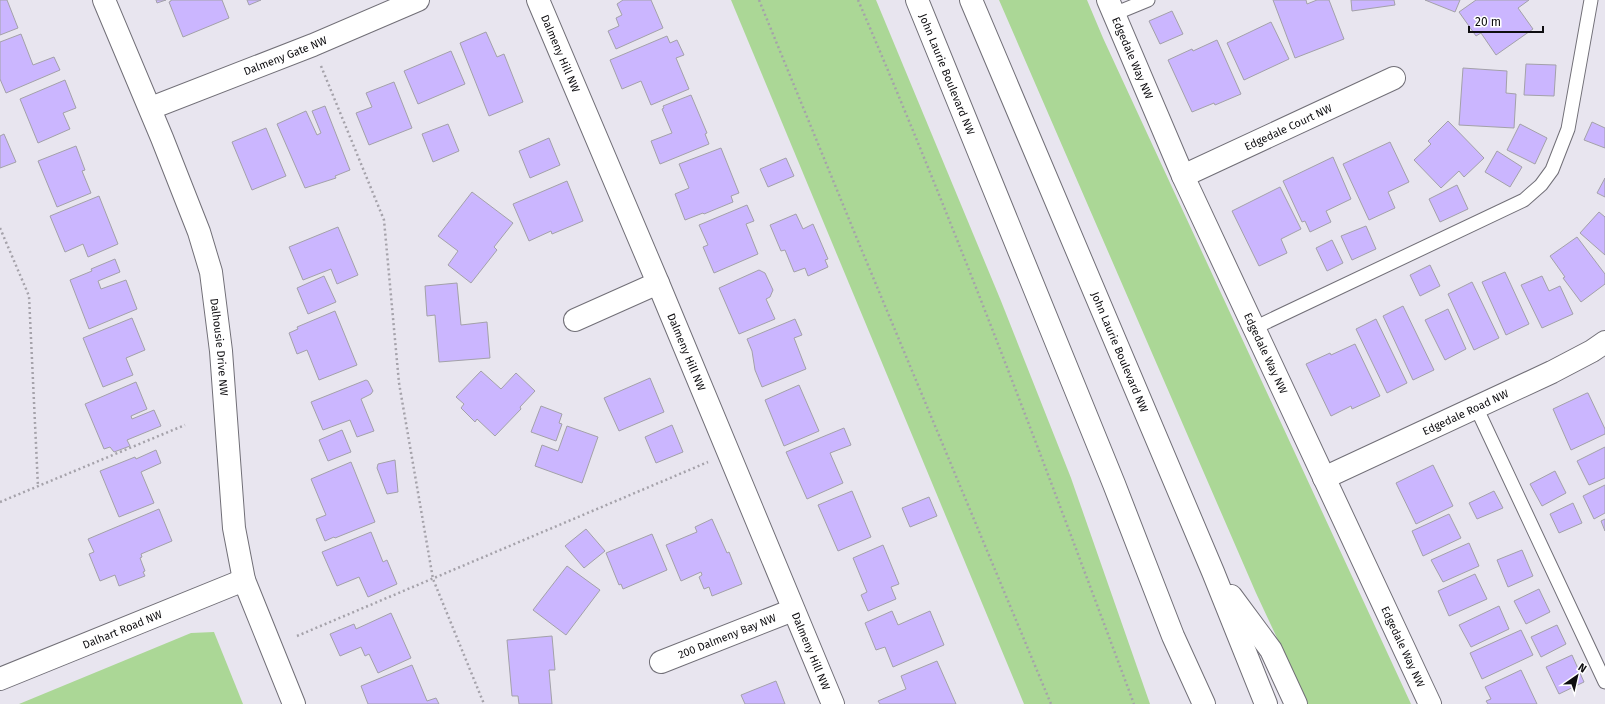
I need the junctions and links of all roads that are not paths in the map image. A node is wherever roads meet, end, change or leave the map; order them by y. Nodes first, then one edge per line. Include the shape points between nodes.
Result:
1 (104, 0) edge
2 (418, 0) edge
3 (538, 0) edge
4 (917, 0) edge
5 (971, 0) edge
6 (1148, 0) edge
7 (1591, 0) edge
8 (1111, 7) edge
9 (1394, 78) dead end
10 (151, 108) junction
11 (1183, 176) junction
12 (658, 283) junction
13 (575, 320) dead end
14 (1254, 328) junction
15 (1605, 342) edge
16 (1476, 407) junction
17 (1324, 478) junction
18 (1214, 572) junction
19 (244, 580) junction
20 (793, 610) junction
21 (1173, 636) junction
22 (661, 662) dead end
23 (0, 679) edge
24 (1605, 682) edge
25 (294, 704) edge
26 (833, 704) edge
27 (1195, 704) edge
28 (1204, 704) edge
29 (1266, 704) edge
30 (1296, 704) edge
31 (1430, 704) edge

1 - 10 street, Dalhousie Drive NW
2 - 10 street, Dalmeny Gate NW via 313,45
3 - 12 street, Dalmeny Hill NW
4 - 21 street, John Laurie Boulevard NW via 1114,484
5 - 18 street, John Laurie Boulevard NW
6 - 8 lane
7 - 14 lane via 1568,129 1552,170 1541,185 1524,200
8 - 11 street, Edgedale Way NW
9 - 11 street, Edgedale Court NW
10 - 19 street, Dalhousie Drive NW via 199,232 211,272 218,325 234,528
11 - 14 street, Edgedale Way NW
12 - 13 street
12 - 20 street, Dalmeny Hill NW
14 - 17 street, Edgedale Way NW
15 - 16 street, Edgedale Road NW via 1552,372
16 - 17 street, Edgedale Road NW
16 - 24 lane
17 - 31 street, Edgedale Way NW
18 - 29 street, John Laurie Boulevard NW
18 - 30 street via 1271,650
19 - 23 street, Dalhart Road NW
19 - 25 street, Dalhousie Drive NW
20 - 22 street, 200 Dalmeny Bay NW
20 - 26 street, Dalmeny Hill NW
21 - 27 street
21 - 28 street, John Laurie Boulevard NW

